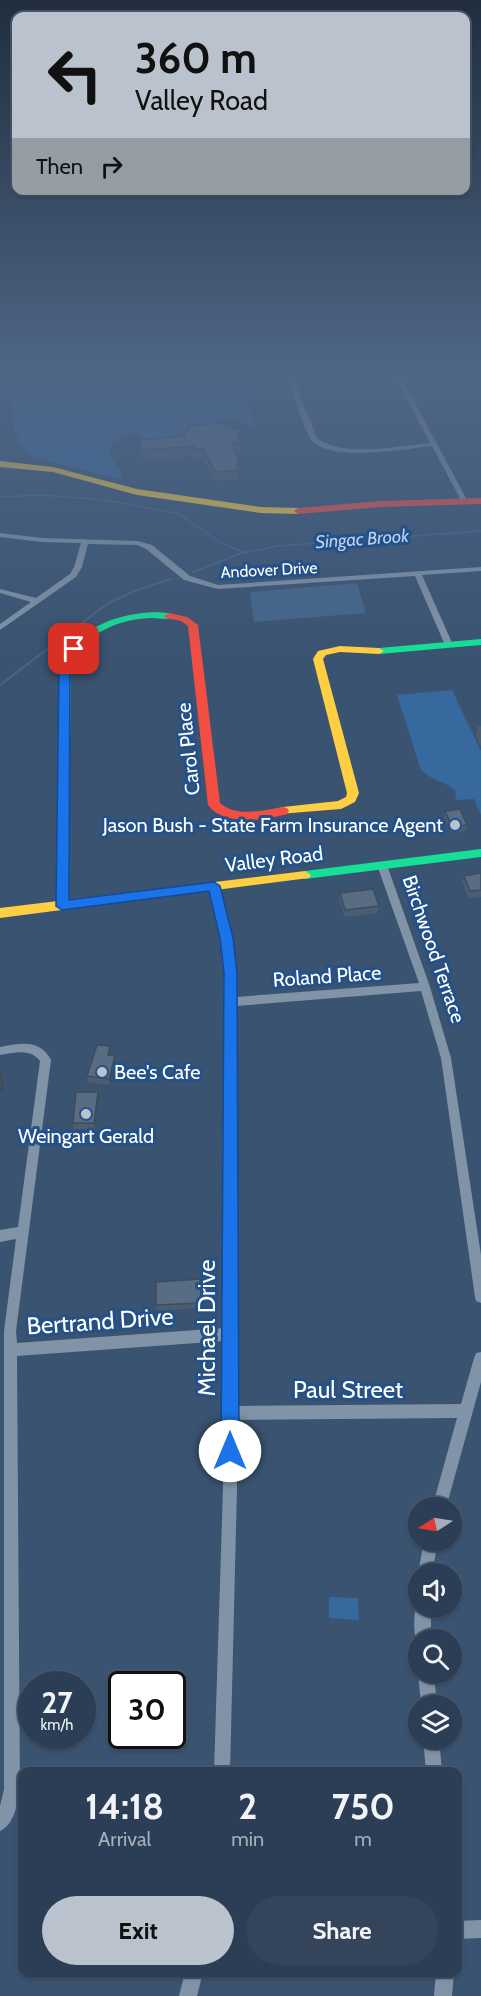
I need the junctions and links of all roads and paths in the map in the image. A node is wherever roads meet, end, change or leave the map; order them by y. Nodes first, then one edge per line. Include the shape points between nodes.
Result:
1 (37, 468) edge
2 (447, 468) edge
3 (481, 501) edge
4 (465, 502) junction
5 (0, 535) edge
6 (84, 541) junction
7 (481, 569) edge
8 (417, 574) junction
9 (0, 591) edge
10 (37, 601) junction
11 (0, 628) edge
12 (481, 642) edge
13 (449, 645) junction
14 (481, 853) edge
15 (382, 866) junction
16 (214, 886) junction
17 (62, 906) junction
18 (0, 913) edge
19 (425, 987) junction
20 (231, 1002) junction
21 (5, 1050) edge
22 (23, 1232) junction
23 (0, 1236) edge
24 (481, 1297) edge
25 (230, 1334) junction
26 (10, 1350) junction
27 (481, 1358) edge
28 (466, 1411) junction
29 (230, 1413) junction
30 (442, 1497) edge
31 (432, 1749) edge
32 (222, 1767) edge
33 (434, 1767) edge
34 (0, 1823) edge
35 (481, 1929) edge
36 (462, 1930) edge
37 (193, 1977) edge
38 (445, 1977) edge
39 (188, 1996) edge
40 (443, 1996) edge

1 - 4 street via 138,492 261,510
2 - 4 street
3 - 4 street
5 - 6 street, Andover Drive
6 - 8 street, Andover Drive via 144,544 182,575 218,587
6 - 10 street via 76,570
7 - 8 street, Andover Drive
8 - 13 street
9 - 10 street
10 - 11 street
12 - 13 street, Carol Place
13 - 17 street, Carol Place via 322,653 318,659 353,793 351,799 341,805 235,816 220,812 213,805 194,625 182,618 147,613 106,624 74,649 65,663
14 - 15 street, Valley Road
15 - 16 street, Valley Road
15 - 19 street, Birchwood Terrace
16 - 17 street, Valley Road
16 - 20 street, Michael Drive via 230,952
17 - 18 street, Valley Road
19 - 20 street, Roland Place
19 - 24 street, Birchwood Terrace via 446,1058
20 - 25 street, Michael Drive
21 - 22 street via 31,1048 46,1060
22 - 23 street
22 - 26 street
25 - 26 street, Bertrand Drive
25 - 29 street, Michael Drive
26 - 34 street via 12,1788
27 - 28 street
28 - 29 street, Paul Street
28 - 30 street
29 - 32 street, Michael Drive
31 - 33 street
35 - 36 street
37 - 39 street
38 - 40 street

